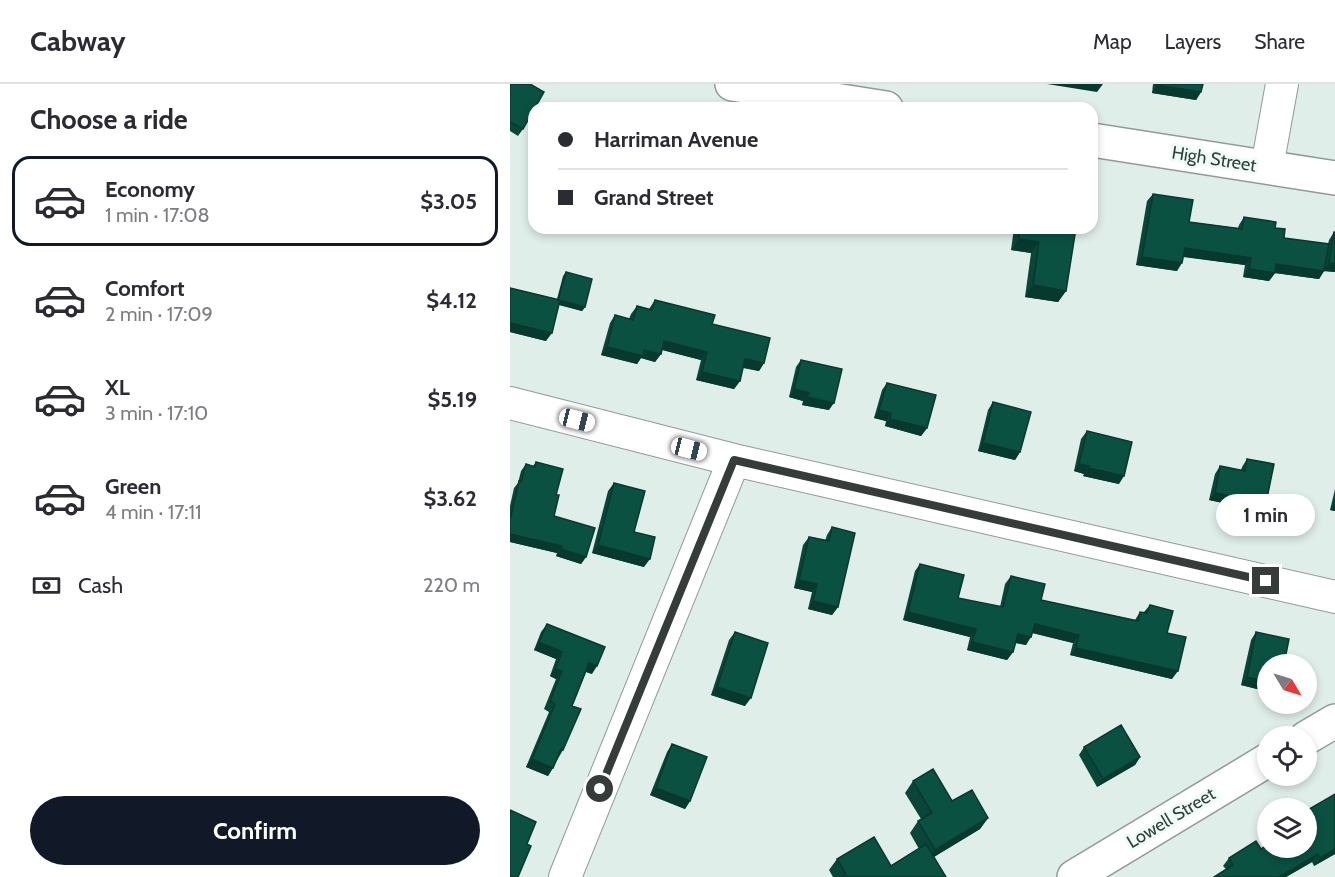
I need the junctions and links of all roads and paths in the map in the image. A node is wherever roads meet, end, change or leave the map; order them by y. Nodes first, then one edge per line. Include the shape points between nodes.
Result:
1 (732, 84) edge
2 (1282, 84) edge
3 (781, 88) edge
4 (854, 102) edge
5 (1098, 141) edge
6 (1267, 167) junction
7 (1335, 178) edge
8 (510, 403) edge
9 (734, 460) junction
10 (1335, 597) edge
11 (1335, 722) edge
12 (1317, 732) edge
13 (1257, 767) edge
14 (565, 877) edge
15 (1074, 877) edge

1 - 3 street
2 - 6 street
3 - 4 street
5 - 6 street, High Street
6 - 7 street, High Street
8 - 9 street
9 - 10 street
9 - 14 street
11 - 12 street
13 - 15 street, Lowell Street

